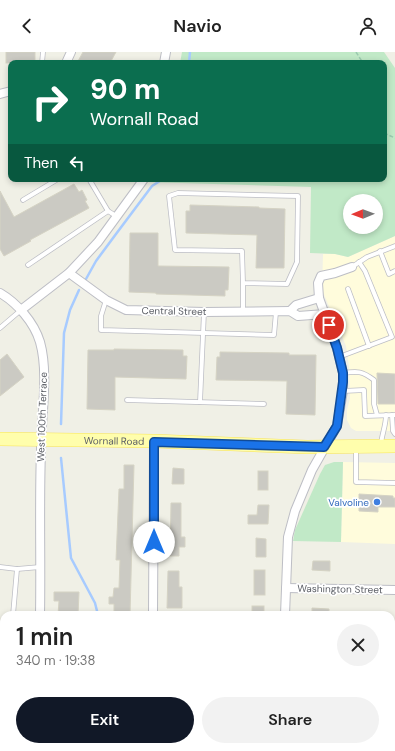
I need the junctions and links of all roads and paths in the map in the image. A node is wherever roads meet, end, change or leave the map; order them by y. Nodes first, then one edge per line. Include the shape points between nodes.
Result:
1 (53, 182) edge
2 (91, 182) edge
3 (142, 182) edge
4 (23, 200) dead end
5 (108, 211) junction
6 (117, 217) junction
7 (395, 246) edge
8 (380, 251) junction
9 (355, 264) junction
10 (28, 265) dead end
11 (395, 271) edge
12 (69, 274) junction
13 (243, 283) junction
14 (348, 289) dead end
15 (0, 293) edge
16 (319, 298) junction
17 (106, 300) junction
18 (21, 310) junction
19 (204, 312) junction
20 (243, 312) junction
21 (276, 312) junction
22 (290, 312) junction
23 (325, 314) junction
24 (0, 328) edge
25 (203, 333) junction
26 (369, 346) junction
27 (339, 357) junction
28 (343, 373) junction
29 (343, 391) junction
30 (127, 400) dead end
31 (200, 402) junction
32 (264, 404) dead end
33 (377, 415) junction
34 (386, 415) junction
35 (394, 415) edge
36 (395, 434) edge
37 (0, 439) edge
38 (41, 440) junction
39 (154, 442) junction
40 (381, 445) junction
41 (356, 446) junction
42 (395, 446) edge
43 (324, 447) junction
44 (395, 483) edge
45 (0, 567) edge
46 (40, 567) junction
47 (17, 569) junction
48 (286, 588) junction
49 (395, 590) edge
50 (13, 611) edge
51 (40, 611) edge
52 (153, 611) edge
53 (285, 611) edge

1 - 4 lane
2 - 5 lane
3 - 6 street
5 - 6 lane
5 - 10 lane
6 - 12 street
7 - 8 lane
8 - 9 lane
8 - 11 lane via 389,274
9 - 16 street via 321,276 318,282
9 - 26 lane via 365,271 392,337
12 - 17 street, Central Street
12 - 18 street
13 - 13 lane via 287,284 297,262 298,196 178,193 169,196 175,250 242,251
13 - 20 lane
14 - 26 lane
15 - 18 street, West 100th Terrace
16 - 22 street via 296,305
16 - 23 street
17 - 19 street, Central Street via 126,310
17 - 25 lane via 101,316 101,330
18 - 24 lane
18 - 38 street, West 100th Terrace via 40,341 44,367
19 - 20 street, Central Street
19 - 25 lane
20 - 21 street, Central Street
21 - 22 street, Central Street
21 - 25 lane via 274,335
22 - 23 street, Central Street via 298,316
23 - 27 street
25 - 31 lane
26 - 27 lane
27 - 28 street
28 - 29 street
28 - 33 lane via 358,371 374,380 374,404
29 - 33 lane via 364,390 365,416
29 - 43 street via 337,426
30 - 31 lane
31 - 32 lane
33 - 34 lane
34 - 35 lane
34 - 40 lane
35 - 36 lane
37 - 38 main road, Wornall Road
38 - 39 main road, Wornall Road
38 - 46 street, West 100th Terrace
39 - 43 main road, Wornall Road
39 - 52 street
40 - 41 main road, Wornall Road
40 - 42 main road, Wornall Road
41 - 43 main road, Wornall Road
41 - 44 lane via 356,482
43 - 48 street via 295,511 288,537
45 - 47 lane
46 - 47 lane
46 - 51 street, West 100th Terrace
47 - 50 lane
48 - 49 street, Washington Street
48 - 53 street

